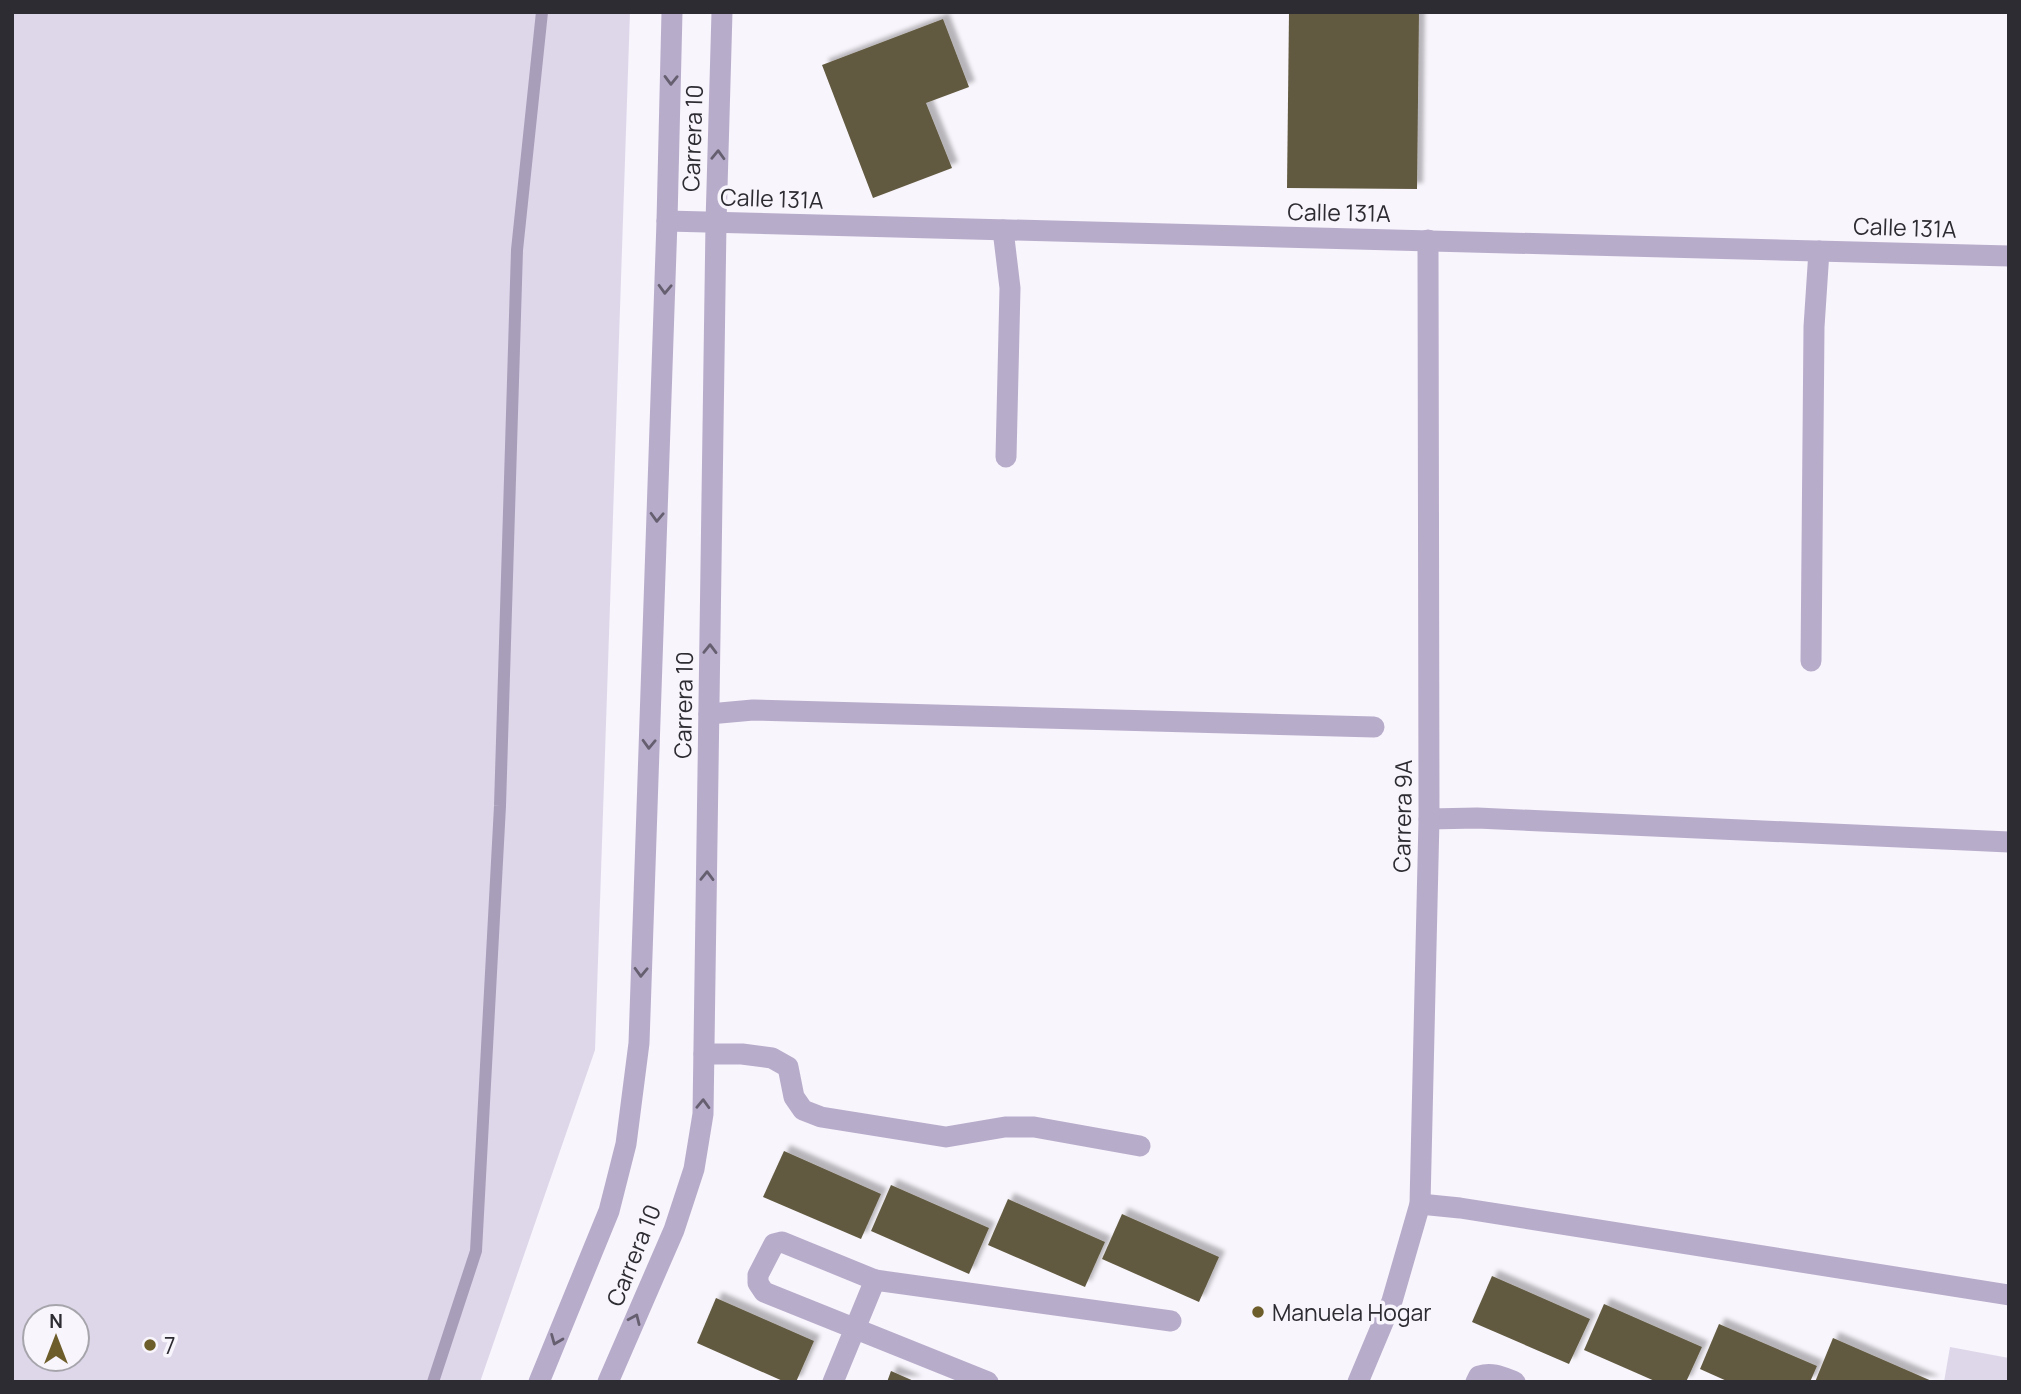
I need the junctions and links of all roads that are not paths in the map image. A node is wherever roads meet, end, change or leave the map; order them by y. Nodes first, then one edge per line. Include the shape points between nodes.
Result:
1 (672, 12) edge
2 (722, 12) edge
3 (667, 221) junction
4 (716, 223) junction
5 (1003, 230) junction
6 (1428, 240) junction
7 (1819, 251) junction
8 (2009, 256) edge
9 (1006, 457) dead end
10 (1811, 661) dead end
11 (709, 714) junction
12 (1374, 727) dead end
13 (1429, 819) junction
14 (2009, 842) edge
15 (704, 1054) junction
16 (1140, 1146) dead end
17 (1420, 1204) junction
18 (875, 1280) junction
19 (2009, 1295) edge
20 (1171, 1321) dead end
21 (854, 1327) junction
22 (539, 1382) edge
23 (608, 1382) edge
24 (832, 1382) edge
25 (988, 1382) edge
26 (1358, 1382) edge
27 (1476, 1382) edge
28 (1515, 1382) edge

1 -> 3 street, Carrera 10
4 -> 2 street, Carrera 10
3 - 4 street, Calle 131A
3 -> 22 street, Carrera 10 via 639,1043 626,1144 609,1211
4 - 5 street, Calle 131A
11 -> 4 street, Carrera 10
5 - 6 street, Calle 131A
5 - 9 street via 1010,288
6 - 7 street, Calle 131A
6 - 13 street, Carrera 9A
7 - 8 street, Calle 131A
7 - 10 street via 1814,327
11 - 12 street via 753,710
15 -> 11 street, Carrera 10
13 - 14 street
13 - 17 street, Carrera 9A
15 - 16 street via 772,1058 788,1067 794,1097 803,1110 821,1117 946,1138 1005,1127 1034,1127
23 -> 15 street, Carrera 10 via 674,1230 694,1169 703,1114
17 - 19 street
17 - 26 street, Carrera 9A via 1392,1301
18 - 20 street
18 - 21 street
18 - 21 street via 782,1242 774,1244 758,1275 764,1292
21 - 24 street
21 - 25 street
27 - 28 street via 1486,1374

